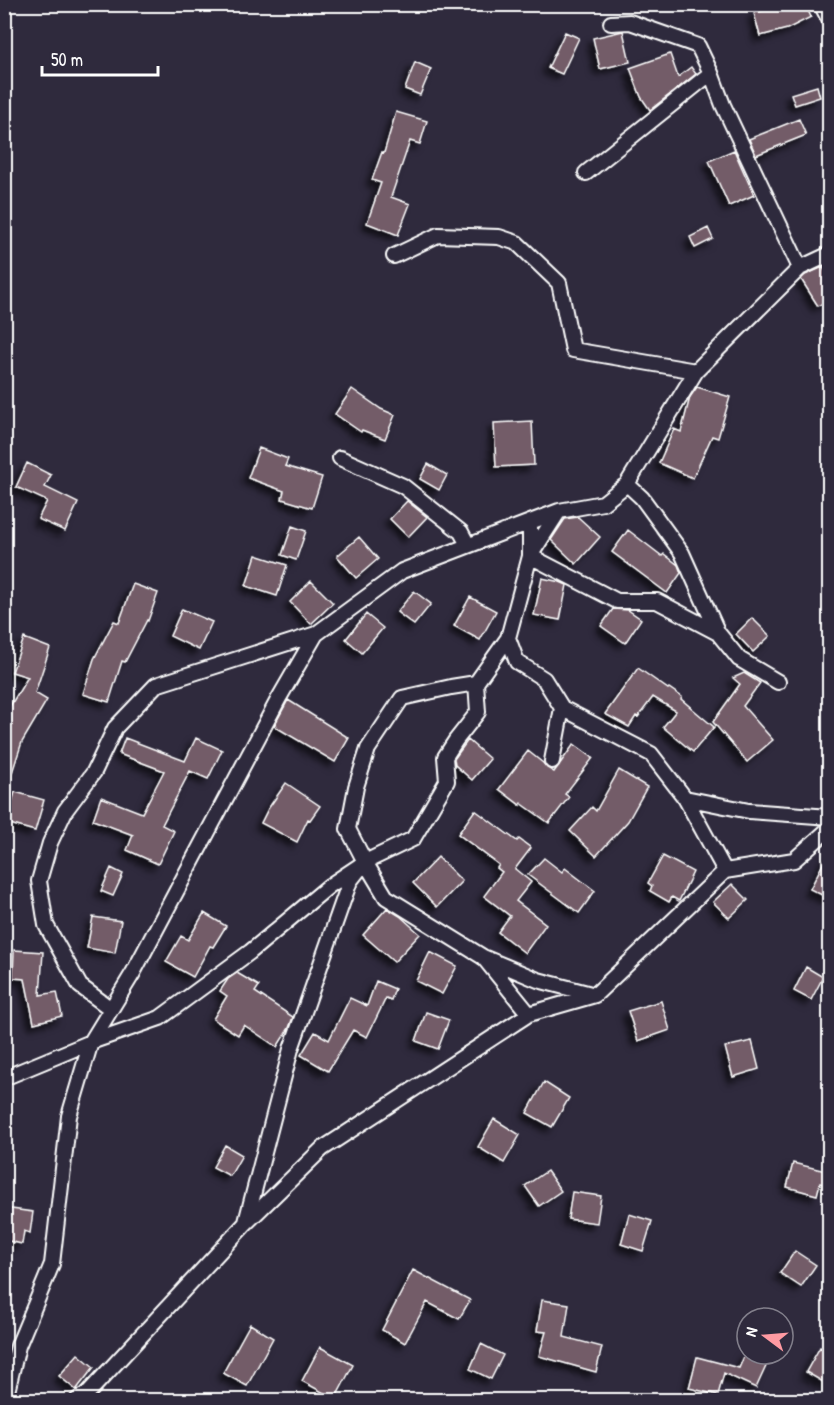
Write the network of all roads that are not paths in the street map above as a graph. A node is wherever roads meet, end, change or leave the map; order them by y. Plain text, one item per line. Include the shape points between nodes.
1 (821, 4) edge
2 (830, 21) edge
3 (610, 23) dead end
4 (711, 74) junction
5 (586, 173) dead end
6 (830, 254) edge
7 (394, 256) dead end
8 (800, 268) junction
9 (696, 371) junction
10 (340, 458) dead end
11 (627, 484) junction
12 (559, 511) junction
13 (530, 522) junction
14 (468, 546) junction
15 (530, 556) junction
16 (718, 633) junction
17 (316, 634) junction
18 (508, 638) junction
19 (476, 682) junction
20 (778, 682) dead end
21 (562, 708) junction
22 (552, 761) dead end
23 (685, 798) junction
24 (830, 817) edge
25 (830, 828) edge
26 (365, 862) junction
27 (725, 871) junction
28 (483, 957) junction
29 (595, 995) junction
30 (111, 1009) junction
31 (529, 1014) junction
32 (92, 1041) junction
33 (4, 1077) edge
34 (245, 1224) junction
35 (5, 1401) edge
36 (77, 1401) edge

1 - 2 street
3 - 4 street via 630,22 698,46
4 - 5 street
4 - 8 street
6 - 8 street
7 - 9 street via 438,235 499,237 517,243 559,282 573,350
8 - 9 street
9 - 11 street
10 - 14 street via 403,486 461,532
11 - 12 street via 603,502
11 - 16 street via 642,498 682,553
12 - 13 street
12 - 15 street
13 - 14 street
13 - 15 street
14 - 17 street via 402,571
15 - 16 street via 617,601 657,601
15 - 18 street
16 - 20 street via 740,659
17 - 30 street
17 - 30 street via 156,685 115,728 94,771 65,811 39,881 46,925 80,986
18 - 19 street
18 - 21 street via 517,662 544,679
19 - 26 street via 478,712 445,757 447,781 413,839
19 - 26 street via 402,698 368,749 348,829
21 - 22 street
21 - 23 street via 651,754
23 - 24 street via 749,811
23 - 27 street
25 - 27 street via 794,860
26 - 28 street via 386,897
26 - 32 street via 328,886 160,1018
26 - 34 street via 350,881 291,1049
27 - 29 street
28 - 29 street via 538,980
28 - 31 street
29 - 31 street
30 - 32 street
31 - 34 street via 322,1149
32 - 33 street
32 - 35 street via 69,1116 52,1264 18,1346
34 - 36 street

